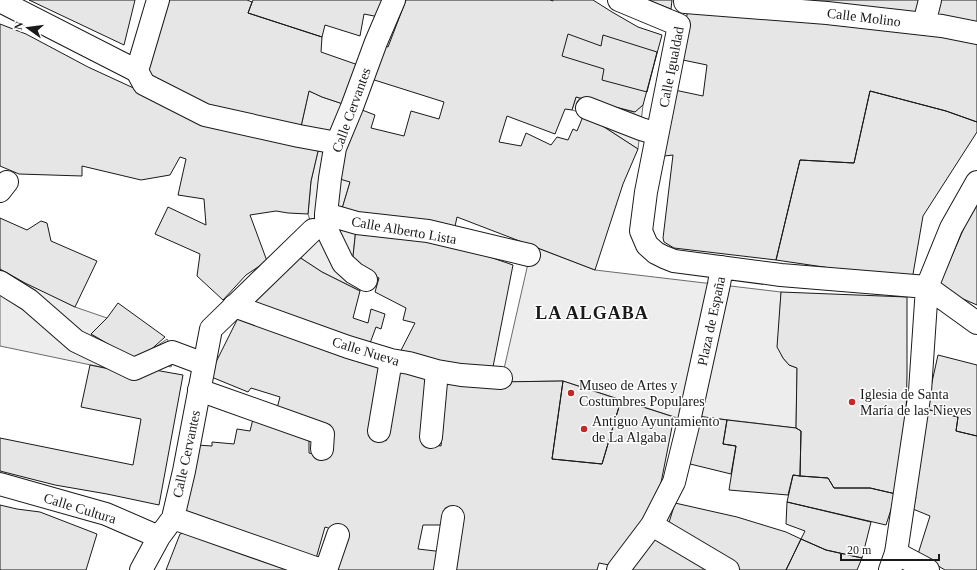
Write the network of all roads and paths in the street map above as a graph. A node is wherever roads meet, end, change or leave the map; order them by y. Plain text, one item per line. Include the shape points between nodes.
1 (158, 0) edge
2 (394, 0) edge
3 (619, 0) edge
4 (930, 0) edge
5 (0, 1) edge
6 (685, 1) edge
7 (924, 24) junction
8 (679, 25) junction
9 (977, 33) edge
10 (137, 71) junction
11 (588, 108) dead end
12 (657, 134) junction
13 (337, 143) junction
14 (977, 182) edge
15 (320, 222) junction
16 (530, 255) dead end
17 (722, 267) junction
18 (366, 280) dead end
19 (0, 282) edge
20 (926, 287) junction
21 (234, 306) junction
22 (977, 323) edge
23 (392, 360) junction
24 (204, 364) junction
25 (437, 371) junction
26 (501, 378) dead end
27 (199, 390) junction
28 (379, 431) dead end
29 (431, 438) dead end
30 (322, 449) dead end
31 (0, 484) edge
32 (453, 517) dead end
33 (173, 518) junction
34 (652, 525) junction
35 (338, 535) dead end
36 (159, 537) junction
37 (893, 562) edge
38 (143, 569) edge
39 (321, 570) edge
40 (326, 570) edge
41 (445, 570) edge
42 (618, 570) edge
43 (728, 570) edge
44 (928, 570) edge

1 - 10 street
2 - 13 street, Calle Cervantes
3 - 8 street
4 - 7 street
5 - 10 street
6 - 7 street, Calle Molino
6 - 8 street, Calle Igualdad
7 - 9 street, Calle Molino
8 - 12 street, Calle Igualdad
10 - 13 street via 144,84 205,115
11 - 12 street
12 - 17 street, Calle Igualdad via 641,232 647,245 656,253 674,261
13 - 15 street, Calle Cervantes
14 - 20 street via 951,228
15 - 16 street, Calle Alberto Lista via 357,223 428,231
15 - 18 street, Calle Cervantes via 326,228 343,264
15 - 21 street, Calle Cervantes
17 - 20 street via 781,275
17 - 34 street, Plaza de España via 674,482
19 - 24 street via 29,300 76,341 134,370 172,352
20 - 22 street
20 - 37 street via 920,391
21 - 23 street, Calle Nueva
21 - 24 street, Calle Cervantes via 211,329
23 - 25 street, Calle Nueva
23 - 28 street
24 - 27 street, Calle Cervantes
25 - 26 street, Calle Nueva
25 - 29 street
27 - 30 street, Calle Cervantes via 323,434
27 - 33 street, Calle Cervantes
31 - 36 street, Calle Cultura via 106,514
32 - 41 street
33 - 36 street
33 - 39 street
34 - 42 street, Plaza de España
34 - 43 street
35 - 40 street
36 - 38 street
37 - 44 street

